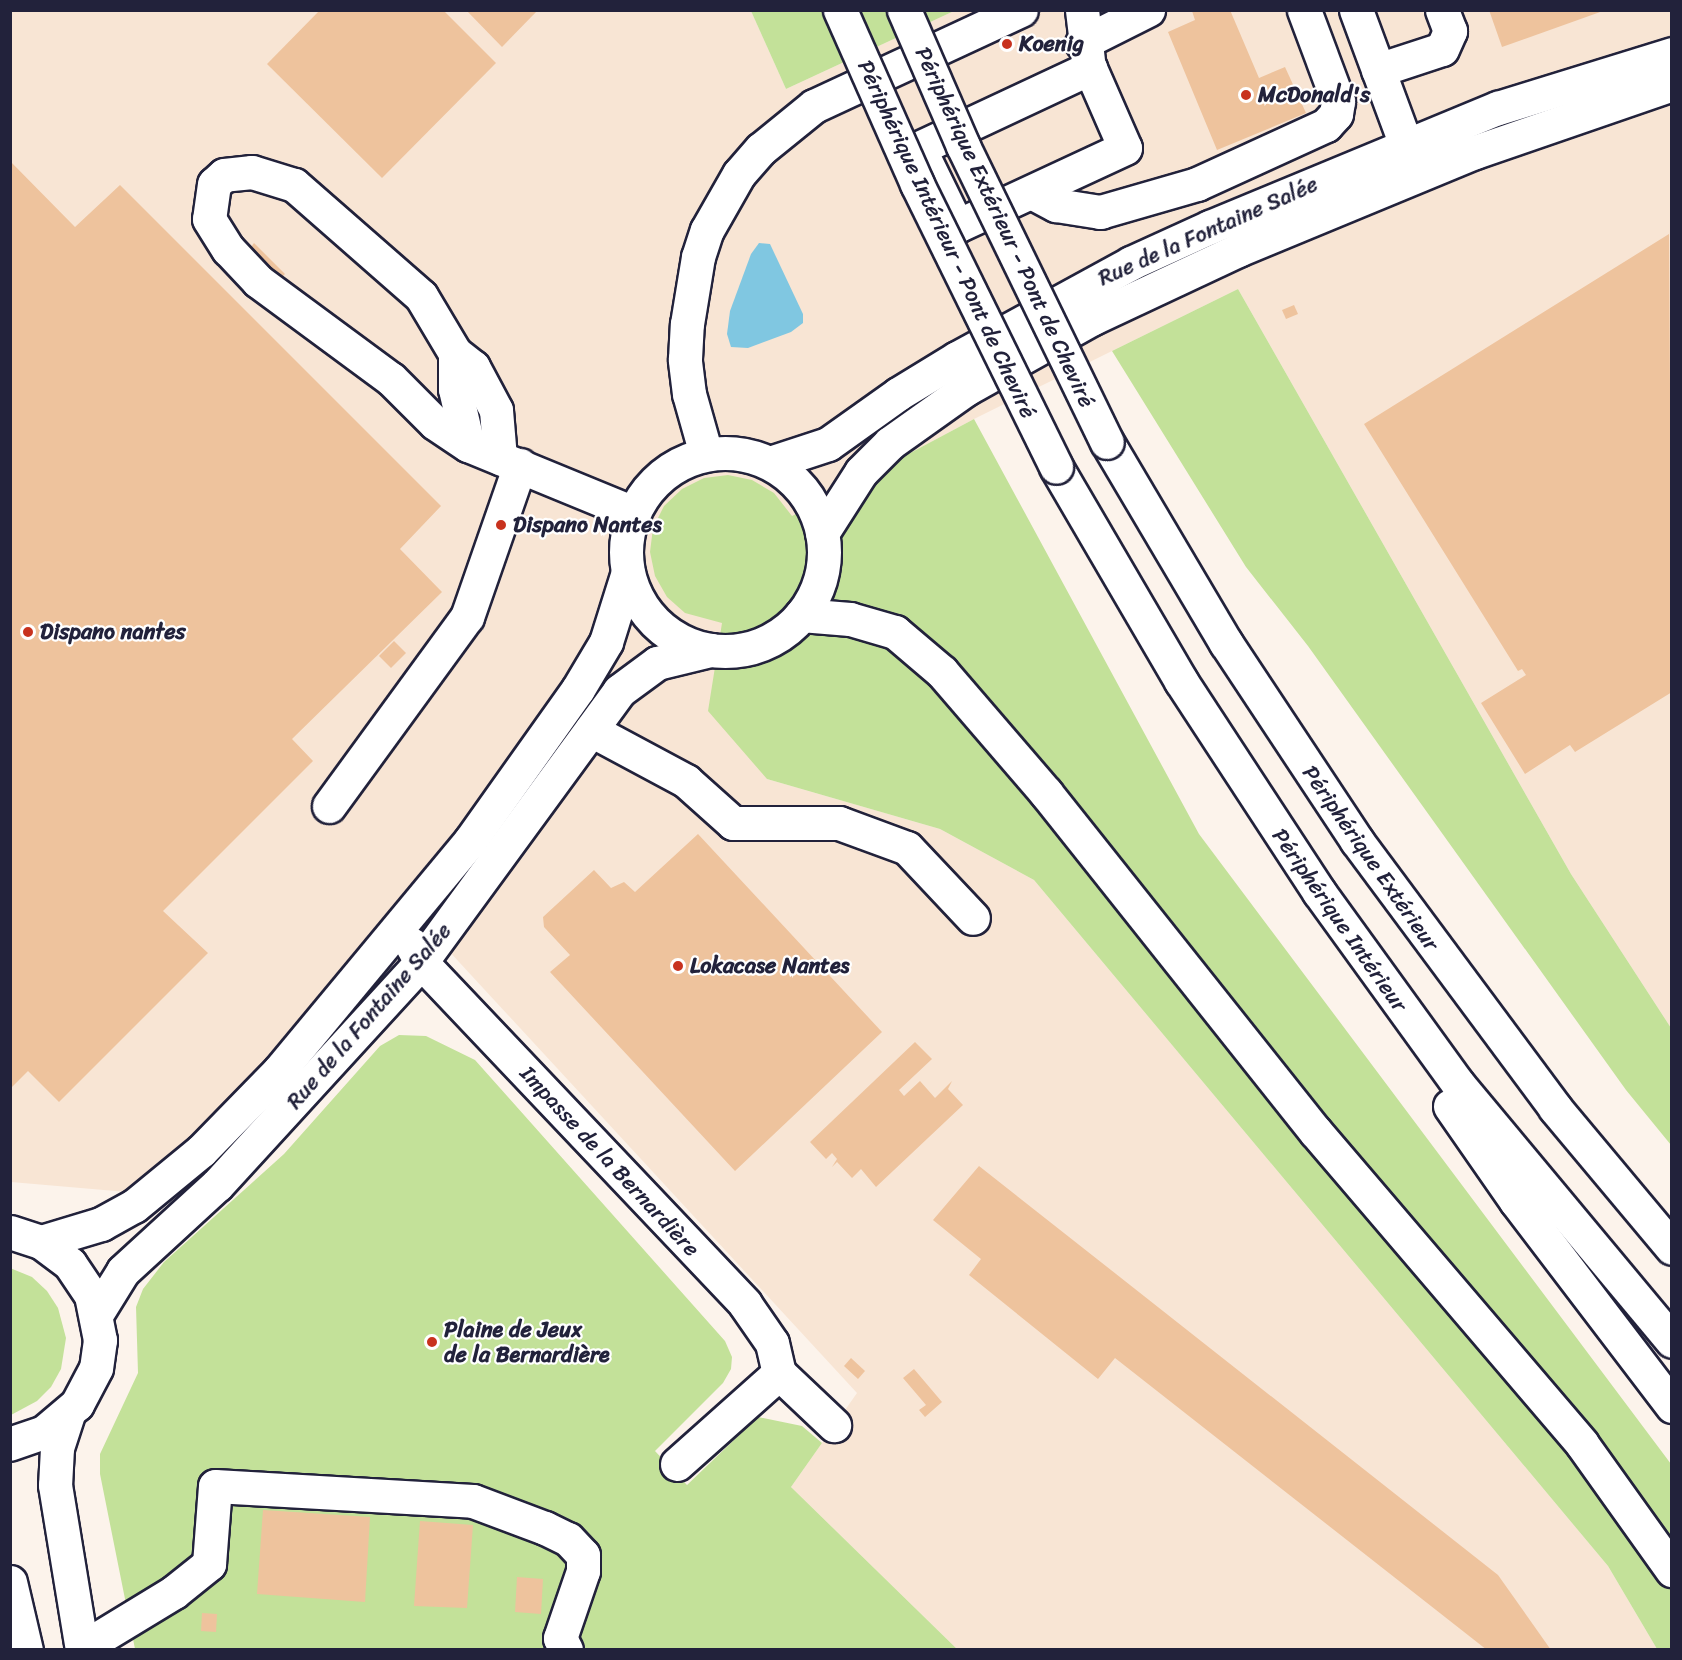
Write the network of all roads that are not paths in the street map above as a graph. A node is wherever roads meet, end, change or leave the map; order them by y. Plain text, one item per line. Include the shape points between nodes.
1 (840, 10) edge
2 (904, 10) edge
3 (1021, 10) edge
4 (1082, 10) edge
5 (1148, 10) edge
6 (1304, 10) edge
7 (1356, 10) edge
8 (1442, 10) edge
9 (1671, 54) edge
10 (1086, 55) junction
11 (1378, 70) junction
12 (1671, 84) edge
13 (842, 91) junction
14 (1406, 145) junction
15 (919, 147) junction
16 (1033, 193) junction
17 (455, 353) junction
18 (1107, 442) joint
19 (468, 445) junction
20 (706, 454) junction
21 (510, 462) junction
22 (770, 464) junction
23 (1056, 467) joint
24 (634, 513) junction
25 (822, 533) junction
26 (627, 572) junction
27 (801, 615) junction
28 (710, 650) junction
29 (1181, 681) junction
30 (591, 730) junction
31 (329, 806) dead end
32 (419, 905) junction
33 (973, 918) dead end
34 (421, 963) junction
35 (10, 1232) edge
36 (41, 1242) junction
37 (1671, 1248) edge
38 (97, 1313) junction
39 (1671, 1341) edge
40 (779, 1373) junction
41 (1671, 1406) edge
42 (68, 1414) junction
43 (834, 1425) dead end
44 (10, 1444) edge
45 (677, 1464) dead end
46 (1671, 1570) edge
47 (10, 1582) edge
48 (82, 1649) edge
49 (26, 1650) edge
50 (566, 1650) edge

1 - 23 main road, Périphérique Intérieur - Pont de Cheviré, bridge via 917,184
2 - 18 main road, Périphérique Extérieur - Pont de Cheviré, bridge via 968,157
3 - 13 main road
4 - 10 main road
5 - 10 main road
6 - 16 main road via 1338,100 1336,114 1326,124 1197,184 1100,212 1056,205
7 - 11 main road
8 - 11 main road via 1450,31 1442,49
9 - 14 main road, Rue de la Fontaine Salée via 1498,108
10 - 15 main road
10 - 16 main road via 1125,148
11 - 14 main road
12 - 25 main road, Rue de la Fontaine Salée via 1474,153 1355,201 1093,318 966,389 890,443 861,472
13 - 15 main road
13 - 20 main road via 814,106 761,149 739,174 707,230 693,285 685,359 689,394
14 - 22 main road, Rue de la Fontaine Salée via 1131,263 947,364 828,444
15 - 16 main road via 957,226
17 - 19 main road via 455,389
17 - 19 main road via 421,296 294,185 252,172 224,175 214,184 209,219 228,249 258,281 390,379 435,423
17 - 21 main road via 473,367 496,410
18 - 37 main road, Périphérique Extérieur via 1226,643 1357,841 1555,1108
19 - 21 main road
20 - 22 main road via 745,454
20 - 24 main road via 681,462 659,477
21 - 24 main road
21 - 31 main road via 467,617
22 - 25 main road via 805,493
23 - 29 main road, Périphérique Intérieur
24 - 26 main road via 626,546
25 - 27 main road via 822,571
26 - 28 main road via 652,619 672,636
26 - 32 main road, Rue de la Fontaine Salée via 606,642 578,689 470,841
27 - 28 main road via 766,642 739,650
27 - 46 main road via 850,619 895,632 942,672 1046,793 1315,1131 1582,1444
28 - 30 main road, Rue de la Fontaine Salée via 657,663 635,676
29 - 39 main road, Périphérique Intérieur via 1272,824 1383,983 1524,1168
29 - 41 main road via 1183,721 1516,1202
30 - 33 main road via 686,781 733,824 839,823 907,848
30 - 34 main road, Rue de la Fontaine Salée
32 - 34 main road via 410,942
32 - 36 main road, Rue de la Fontaine Salée via 279,1071 193,1159 134,1206 101,1224
34 - 38 main road, Rue de la Fontaine Salée via 217,1185 123,1271
34 - 40 main road, Impasse de la Bernardière via 745,1304 772,1343
35 - 36 main road
36 - 38 main road via 82,1279
38 - 42 main road via 100,1340 96,1368 85,1393
40 - 43 main road
40 - 45 main road
42 - 44 main road via 44,1432
42 - 48 main road via 57,1448 56,1485
47 - 49 main road
48 - 50 main road via 174,1592 209,1564 215,1486 473,1501 545,1528 568,1539 584,1555 560,1638

